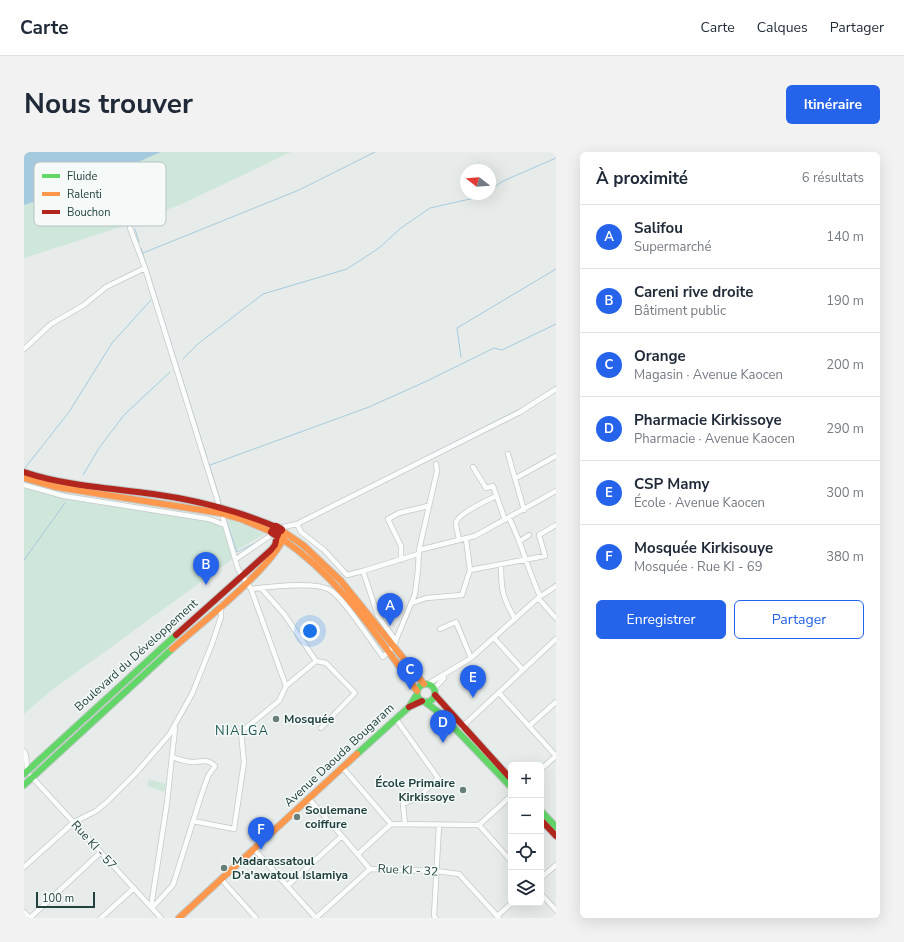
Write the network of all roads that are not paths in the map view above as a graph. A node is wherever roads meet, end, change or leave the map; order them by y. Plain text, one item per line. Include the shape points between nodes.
1 (130, 228) dead end
2 (144, 268) junction
3 (24, 349) edge
4 (556, 389) edge
5 (508, 454) dead end
6 (556, 456) edge
7 (436, 464) dead end
8 (473, 467) dead end
9 (24, 474) edge
10 (516, 478) junction
11 (24, 485) edge
12 (556, 492) edge
13 (496, 496) junction
14 (218, 502) dead end
15 (428, 506) junction
16 (524, 510) junction
17 (223, 518) dead end
18 (507, 519) junction
19 (297, 524) junction
20 (225, 525) junction
21 (556, 525) edge
22 (278, 533) junction
23 (529, 535) dead end
24 (459, 539) junction
25 (466, 539) junction
26 (520, 541) junction
27 (295, 548) junction
28 (279, 550) junction
29 (418, 552) junction
30 (236, 559) junction
31 (526, 559) junction
32 (402, 560) junction
33 (501, 564) junction
34 (470, 570) junction
35 (363, 571) junction
36 (247, 582) junction
37 (556, 586) edge
38 (261, 588) junction
39 (539, 597) junction
40 (412, 603) junction
41 (221, 605) junction
42 (556, 618) edge
43 (200, 619) junction
44 (515, 619) junction
45 (440, 629) dead end
46 (494, 638) junction
47 (556, 639) edge
48 (392, 647) junction
49 (471, 658) junction
50 (316, 661) junction
51 (523, 670) junction
52 (286, 686) junction
53 (430, 688) junction
54 (499, 693) junction
55 (420, 697) junction
56 (556, 702) edge
57 (396, 719) junction
58 (529, 726) junction
59 (175, 727) junction
60 (462, 727) junction
61 (321, 728) dead end
62 (24, 750) edge
63 (556, 756) edge
64 (172, 757) junction
65 (544, 766) edge
66 (343, 768) junction
67 (28, 774) edge
68 (508, 776) edge
69 (508, 784) edge
70 (24, 785) edge
71 (509, 798) edge
72 (308, 799) junction
73 (544, 814) edge
74 (193, 821) junction
75 (74, 822) junction
76 (544, 823) edge
77 (391, 824) junction
78 (405, 824) junction
79 (439, 825) junction
80 (479, 826) junction
81 (556, 827) edge
82 (342, 836) junction
83 (556, 836) edge
84 (254, 849) junction
85 (101, 852) junction
86 (358, 854) junction
87 (508, 858) edge
88 (556, 865) edge
89 (24, 867) edge
90 (370, 869) junction
91 (436, 871) junction
92 (544, 875) edge
93 (221, 879) junction
94 (286, 886) junction
95 (134, 888) junction
96 (544, 897) edge
97 (509, 906) edge
98 (151, 907) junction
99 (556, 910) edge
100 (24, 912) edge
101 (253, 917) edge
102 (434, 917) edge
103 (498, 917) edge
104 (30, 918) edge
105 (101, 918) edge
106 (161, 918) edge
107 (179, 918) edge
108 (316, 918) edge

1 - 2 street
2 - 3 street via 106,287 84,306 51,324
2 - 14 street
4 - 19 street via 520,412
5 - 10 street
6 - 10 street
7 - 15 street via 437,471
8 - 13 street via 486,488 493,486
9 - 22 main road via 39,483 220,512
10 - 16 street
11 - 20 street via 64,496 209,520
12 - 16 street
13 - 18 street
13 - 24 street via 458,519 456,522
15 - 29 street
15 - 32 street via 399,513 388,519 401,546
16 - 18 street
17 - 20 street
18 - 25 street
18 - 26 street
19 - 30 street via 283,527
19 - 35 street via 300,532 324,550 347,576
20 - 30 street
21 - 31 street via 539,535 545,556
22 - 27 main road
22 - 28 main road, Boulevard du Développement
22 - 36 main road, Boulevard du Développement via 274,546
22 - 48 main road via 307,547 347,587
23 - 26 street
24 - 25 street
24 - 29 street
25 - 34 street
26 - 31 street
27 - 28 main road via 286,547
27 - 48 main road via 336,584
28 - 36 main road, Boulevard du Développement
29 - 32 street
29 - 40 street via 418,570
30 - 36 street
31 - 33 street
31 - 39 street
32 - 35 street
33 - 34 street
33 - 44 street via 504,600
34 - 40 street via 462,595 426,598
35 - 48 street via 378,616
36 - 38 street
36 - 41 main road, Boulevard du Développement
36 - 43 main road, Boulevard du Développement
36 - 52 street
37 - 39 street
38 - 48 street via 303,585 329,589 342,602 383,657
38 - 50 street via 284,614
39 - 42 street
39 - 44 street
40 - 48 street
41 - 43 main road, Boulevard du Développement
41 - 59 street via 217,630 192,694
43 - 67 main road, Boulevard du Développement
44 - 46 street
45 - 49 street via 456,622
46 - 49 street
46 - 51 street
47 - 51 street
48 - 53 main road
48 - 55 main road
49 - 53 street
50 - 52 street
50 - 61 street via 326,663 355,693
51 - 54 street
52 - 74 street via 279,701 241,732 244,762 234,829
53 - 55 main road via 419,686
53 - 55 main road via 431,700
53 - 60 main road
54 - 58 street
54 - 60 street
55 - 57 main road, Avenue Daouda Bougaram
55 - 69 main road via 434,707
56 - 58 street
57 - 66 main road, Avenue Daouda Bougaram
57 - 78 street via 438,778 420,796 403,804
58 - 63 street
59 - 64 street
59 - 75 street via 126,784 96,811
60 - 68 main road
62 - 67 street
63 - 65 street
64 - 74 street via 194,762 208,760 215,765 208,776
64 - 98 street
66 - 72 main road, Avenue Daouda Bougaram
66 - 77 street
67 - 70 main road, Boulevard du Développement
67 - 75 street, Rue KI - 57
71 - 80 street
72 - 82 street
72 - 84 main road, Avenue Daouda Bougaram
73 - 81 main road
74 - 98 street via 173,885
75 - 85 street, Rue KI - 57
75 - 89 street
76 - 83 main road
77 - 78 street
77 - 86 street
78 - 79 street
79 - 80 street
79 - 91 street
80 - 87 street
82 - 86 street
82 - 94 street
84 - 93 main road, Avenue Daouda Bougaram
84 - 94 street
85 - 95 street, Rue KI - 57
85 - 104 street
86 - 90 street
88 - 92 street
90 - 91 street, Rue KI - 32
90 - 108 street, Rue KI - 32
91 - 102 street
91 - 103 street, Rue KI - 32 via 461,875
93 - 101 street
93 - 107 main road, Avenue Daouda Bougaram
94 - 108 street
95 - 98 street, Rue KI - 57
95 - 105 street
96 - 99 street
97 - 103 street
98 - 106 street, Rue KI - 57
100 - 104 street

